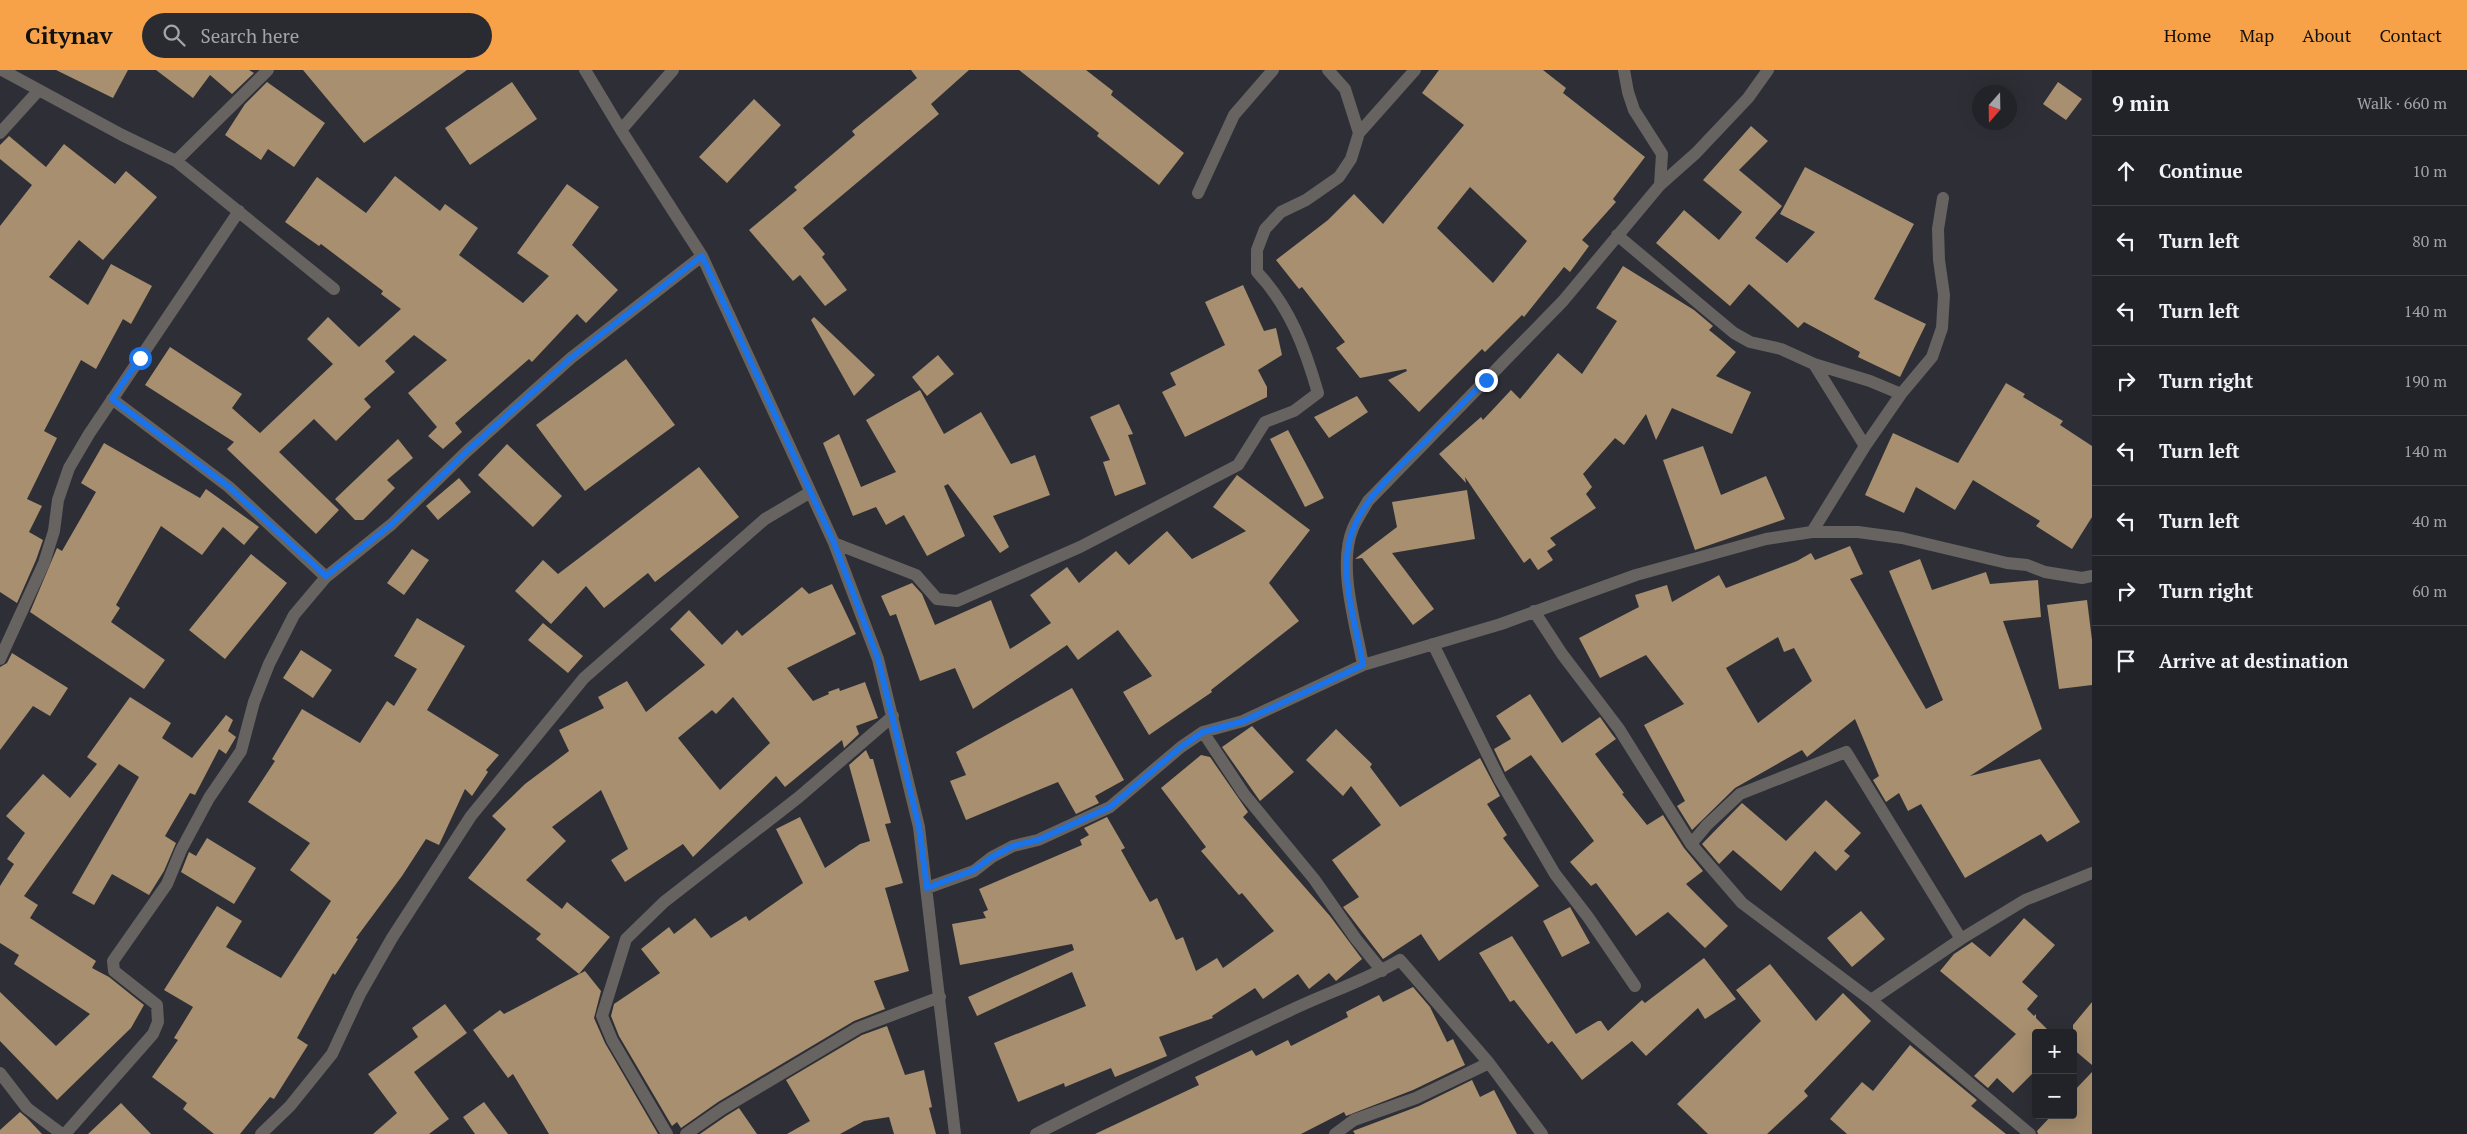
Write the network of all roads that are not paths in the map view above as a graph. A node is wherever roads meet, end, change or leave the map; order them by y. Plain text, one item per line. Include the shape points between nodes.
1 (2, 70) edge
2 (585, 70) edge
3 (673, 70) edge
4 (1272, 70) edge
5 (1328, 70) edge
6 (1415, 70) edge
7 (1624, 70) edge
8 (1768, 70) edge
9 (264, 71) edge
10 (38, 90) junction
11 (620, 130) junction
12 (0, 133) edge
13 (1359, 133) junction
14 (176, 161) junction
15 (1660, 185) junction
16 (1198, 193) dead end
17 (1943, 198) dead end
18 (239, 211) junction
19 (1617, 236) junction
20 (702, 256) junction
21 (334, 289) dead end
22 (1814, 364) junction
23 (1901, 394) junction
24 (112, 399) junction
25 (1865, 446) junction
26 (809, 493) junction
27 (1812, 532) junction
28 (834, 543) junction
29 (326, 576) junction
30 (2092, 576) edge
31 (1534, 611) junction
32 (1433, 644) junction
33 (0, 659) edge
34 (1363, 665) junction
35 (893, 716) junction
36 (1203, 732) junction
37 (1691, 844) junction
38 (2092, 873) edge
39 (927, 888) junction
40 (1961, 939) junction
41 (1382, 971) junction
42 (1635, 986) dead end
43 (940, 997) junction
44 (1871, 1000) junction
45 (1489, 1063) junction
46 (0, 1073) edge
47 (63, 1134) edge
48 (262, 1134) edge
49 (667, 1134) edge
50 (686, 1134) edge
51 (955, 1134) edge
52 (1036, 1134) edge
53 (1335, 1134) edge
54 (1542, 1134) edge
55 (2030, 1134) edge

1 - 10 street
2 - 11 street
3 - 11 street
4 - 16 street via 1234,115
5 - 13 street via 1345,89
6 - 13 street
7 - 15 street via 1634,110 1662,154
8 - 15 street via 1748,98
9 - 14 street
10 - 12 street
10 - 14 street
11 - 20 street
13 - 28 street via 1351,159 1339,177 1306,200 1281,212 1265,229 1257,250 1258,272 1290,317 1306,350 1318,393 1294,411 1265,422 1238,465 1080,547 957,601 937,599 916,575
14 - 18 street
15 - 19 street
17 - 23 street via 1938,229 1944,295 1942,328 1932,357
18 - 21 street
18 - 24 street
19 - 22 street via 1734,333 1750,342 1781,349
19 - 34 street via 1563,301 1368,501 1353,529 1347,556 1348,583
20 - 26 street
20 - 29 street via 571,358 392,524
22 - 23 street
22 - 25 street
23 - 25 street
24 - 29 street via 229,487
24 - 33 street via 69,468 44,562
25 - 27 street
26 - 28 street
26 - 48 street via 765,519 584,678 471,816 392,938 360,994 332,1054 290,1106
27 - 30 street via 1858,532 1902,538 2045,572 2082,578
27 - 31 street via 1766,539 1636,575
28 - 35 street via 878,659
29 - 47 street via 294,616 269,664 240,751 209,798 167,884 113,961 114,971 157,1005 158,1022 153,1034
31 - 32 street
31 - 37 street via 1619,729
32 - 34 street
32 - 42 street via 1500,780 1555,874
34 - 36 street via 1252,717
35 - 39 street via 919,827
35 - 49 street via 799,796 664,902 626,939 602,1016 612,1040
36 - 39 street via 1110,807 1038,840 1013,846 974,870
36 - 41 street via 1244,794 1314,879
37 - 40 street via 1740,794 1846,752
37 - 44 street via 1742,903
38 - 40 street via 2025,900
39 - 43 street
40 - 44 street
41 - 45 street via 1400,960
41 - 52 street via 1299,1006 1127,1087
43 - 50 street via 858,1028
43 - 51 street
44 - 55 street
45 - 53 street via 1416,1098 1354,1120
45 - 54 street
46 - 47 street via 28,1108

